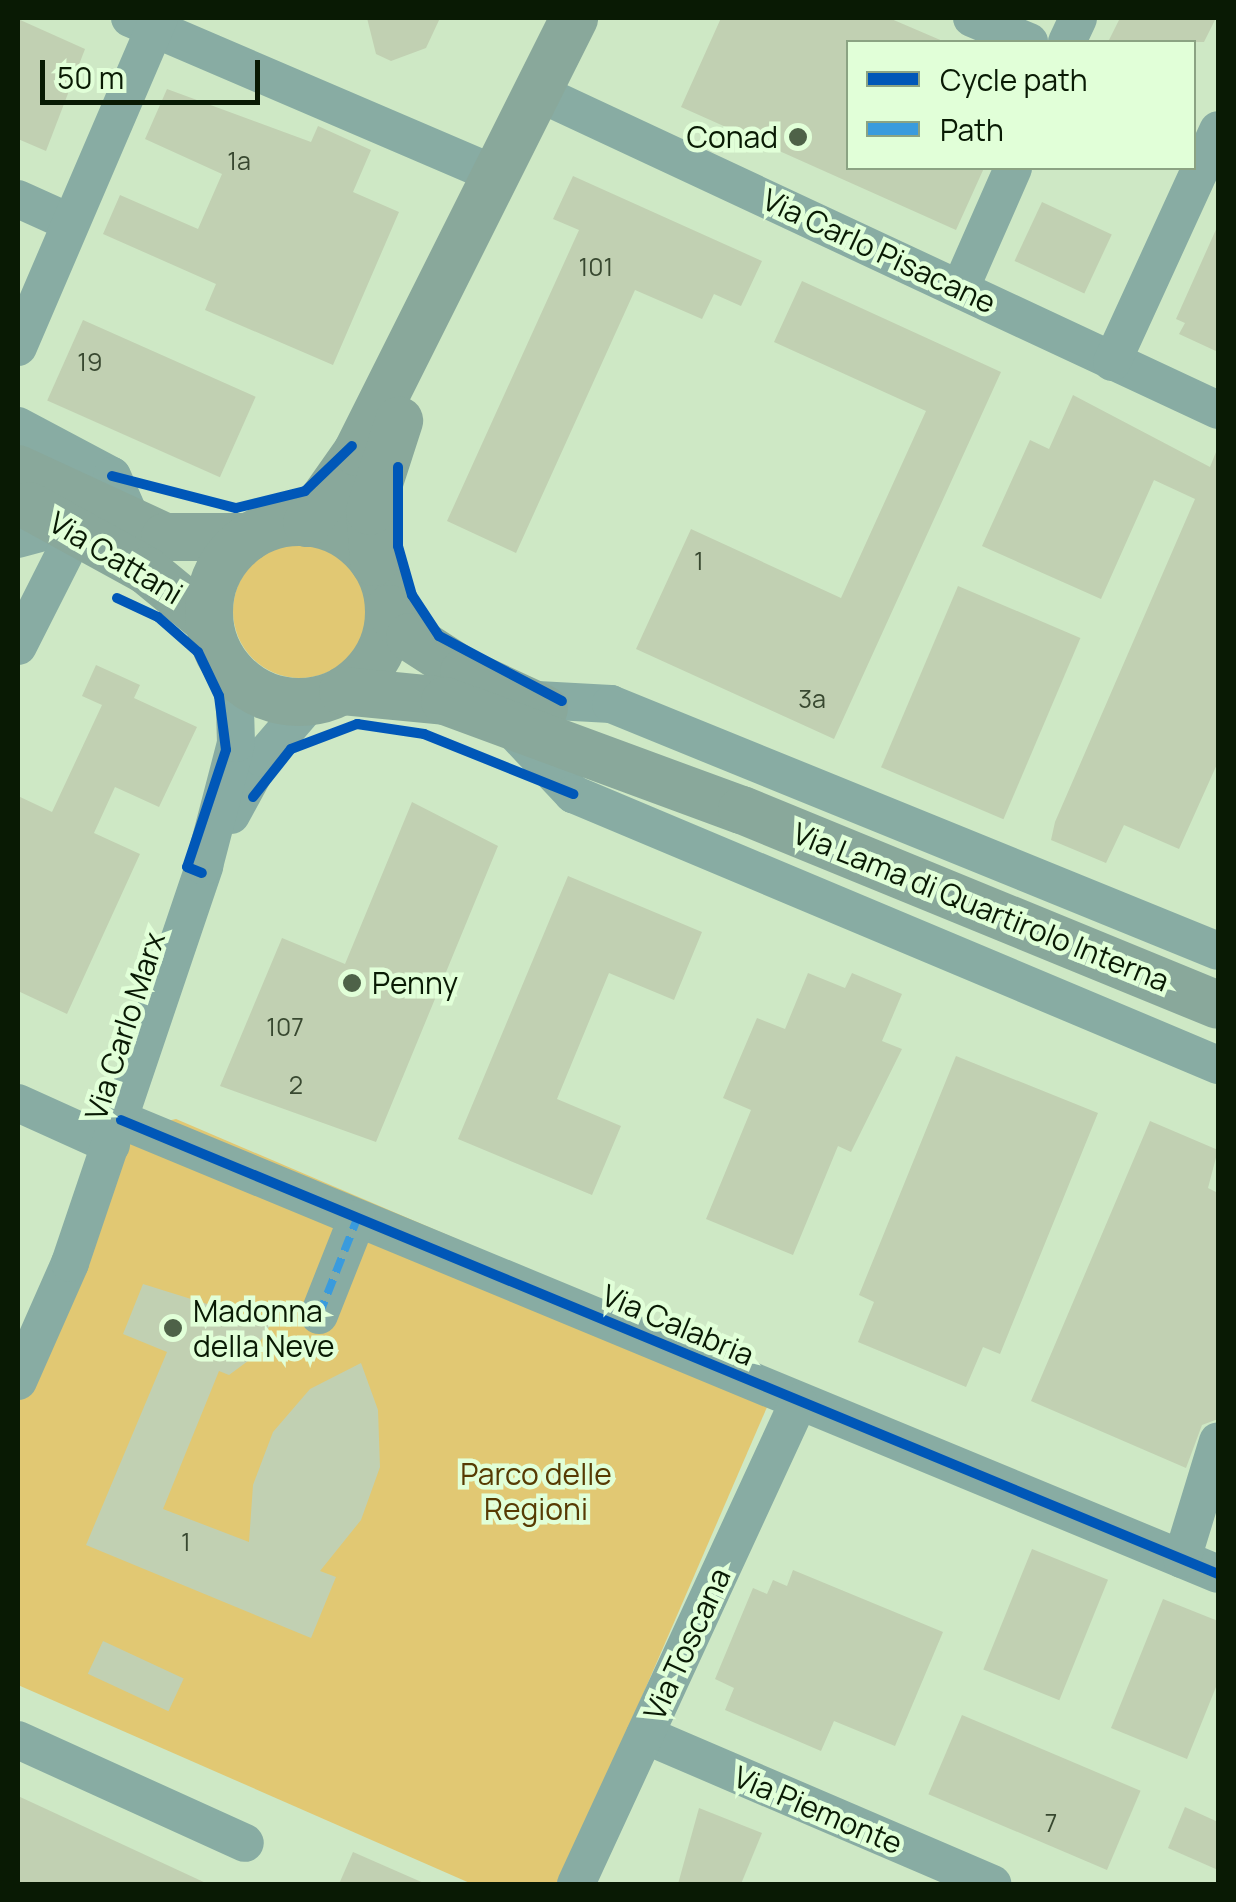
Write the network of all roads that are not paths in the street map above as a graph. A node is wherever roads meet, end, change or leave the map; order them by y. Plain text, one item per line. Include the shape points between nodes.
1 (574, 18) edge
2 (972, 18) edge
3 (147, 21) edge
4 (1024, 40) edge
5 (540, 94) junction
6 (1218, 130) edge
7 (1012, 170) edge
8 (498, 176) junction
9 (18, 198) edge
10 (69, 222) junction
11 (464, 250) junction
12 (960, 289) junction
13 (18, 347) edge
14 (1112, 362) junction
15 (1218, 410) edge
16 (18, 426) edge
17 (18, 469) edge
18 (18, 500) edge
19 (131, 520) junction
20 (306, 523) junction
21 (71, 529) junction
22 (249, 538) junction
23 (18, 539) edge
24 (374, 562) junction
25 (389, 609) junction
26 (209, 622) junction
27 (18, 646) edge
28 (234, 676) junction
29 (327, 696) junction
30 (515, 714) junction
31 (204, 866) junction
32 (1218, 951) edge
33 (1218, 1005) edge
34 (1218, 1065) edge
35 (18, 1103) edge
36 (116, 1132) junction
37 (357, 1219) junction
38 (319, 1315) dead end
39 (18, 1381) edge
40 (798, 1403) junction
41 (1218, 1441) edge
42 (1182, 1559) junction
43 (1218, 1574) edge
44 (645, 1736) junction
45 (18, 1740) edge
46 (245, 1843) dead end
47 (576, 1884) edge
48 (992, 1884) edge

1 - 5 main road
2 - 4 street
3 - 8 street
3 - 10 street
5 - 8 main road
5 - 12 street, Via Carlo Pisacane
6 - 14 street
7 - 12 street
8 - 11 main road
9 - 10 street
10 - 13 street
11 - 20 main road via 357,452
11 - 24 main road via 380,465 370,511
12 - 14 street, Via Carlo Pisacane
14 - 15 street, Via Carlo Pisacane
16 - 19 street via 112,476
17 - 19 main road, Via Cattani
18 - 21 main road, Via Cattani
19 - 22 main road, Via Cattani via 184,540
20 - 22 main road
20 - 24 main road via 345,534
21 - 23 street
21 - 26 main road, Via Cattani via 147,571
21 - 27 street
22 - 26 main road via 213,584
24 - 25 main road
25 - 29 main road, Via Carlo Marx via 374,662
25 - 30 main road, Via Lama di Quartirolo Interna via 410,636
26 - 28 main road, Via Carlo Marx
28 - 29 main road via 256,692
28 - 31 street, Via Carlo Marx via 236,743
29 - 30 main road, Via Lama di Quartirolo Interna via 444,702
29 - 31 street, Via Carlo Marx via 262,758
30 - 32 street via 611,704
30 - 33 main road, Via Lama di Quartirolo Interna
30 - 34 street via 573,794
31 - 36 street, Via Carlo Marx
35 - 36 street, Via Calabria
36 - 37 street, Via Calabria
36 - 39 street, Via Carlo Marx
37 - 38 street
37 - 40 street, Via Calabria
40 - 42 street, Via Calabria
40 - 44 street, Via Toscana
41 - 42 street
42 - 43 street, Via Calabria
44 - 47 street, Via Toscana
44 - 48 street, Via Piemonte
45 - 46 street

